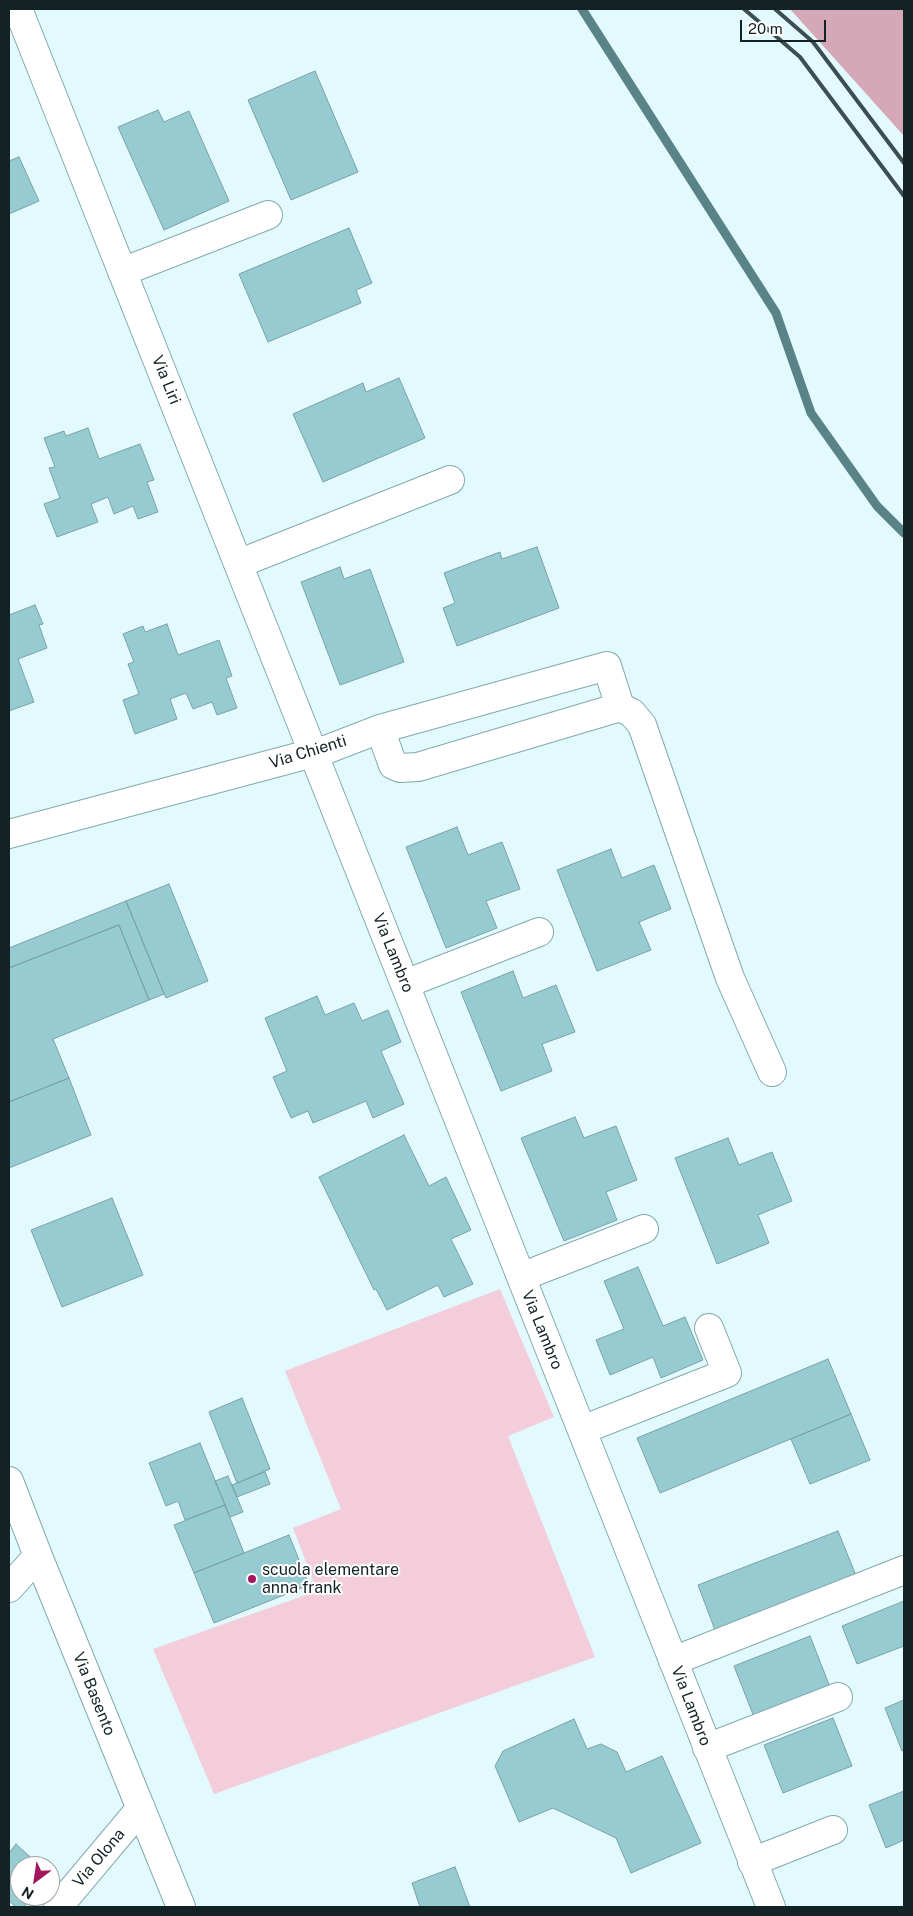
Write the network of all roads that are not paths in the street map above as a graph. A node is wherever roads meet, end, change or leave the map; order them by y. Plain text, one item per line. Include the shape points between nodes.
1 (18, 9) edge
2 (268, 215) dead end
3 (122, 272) junction
4 (450, 480) dead end
5 (238, 564) junction
6 (620, 707) junction
7 (380, 729) junction
8 (313, 752) junction
9 (9, 834) edge
10 (539, 932) dead end
11 (405, 984) junction
12 (772, 1072) dead end
13 (644, 1229) dead end
14 (521, 1277) junction
15 (709, 1328) dead end
16 (582, 1430) junction
17 (9, 1481) edge
18 (38, 1556) junction
19 (904, 1570) edge
20 (9, 1588) edge
21 (673, 1661) junction
22 (838, 1697) dead end
23 (708, 1748) junction
24 (141, 1808) junction
25 (833, 1830) dead end
26 (752, 1862) junction
27 (58, 1907) edge
28 (181, 1907) edge
29 (771, 1907) edge

1 - 3 street, Via Liri
2 - 3 street
3 - 5 street, Via Liri
4 - 5 street
5 - 8 street, Via Liri
6 - 7 street via 418,766 400,768 393,765
6 - 7 street, Via Chienti via 606,666
6 - 12 street via 632,713 642,725 730,978
7 - 8 street, Via Chienti
8 - 9 street, Via Chienti
8 - 11 street, Via Lambro
10 - 11 street
11 - 14 street, Via Lambro
13 - 14 street
14 - 16 street, Via Lambro
15 - 16 street via 727,1373
16 - 21 street, Via Lambro
17 - 18 street, Via Basento
18 - 20 street
18 - 24 street, Via Basento
19 - 21 street
21 - 23 street, Via Lambro
22 - 23 street
23 - 26 street, Via Lambro
24 - 27 street, Via Olona
24 - 28 street, Via Basento
25 - 26 street
26 - 29 street, Via Lambro

